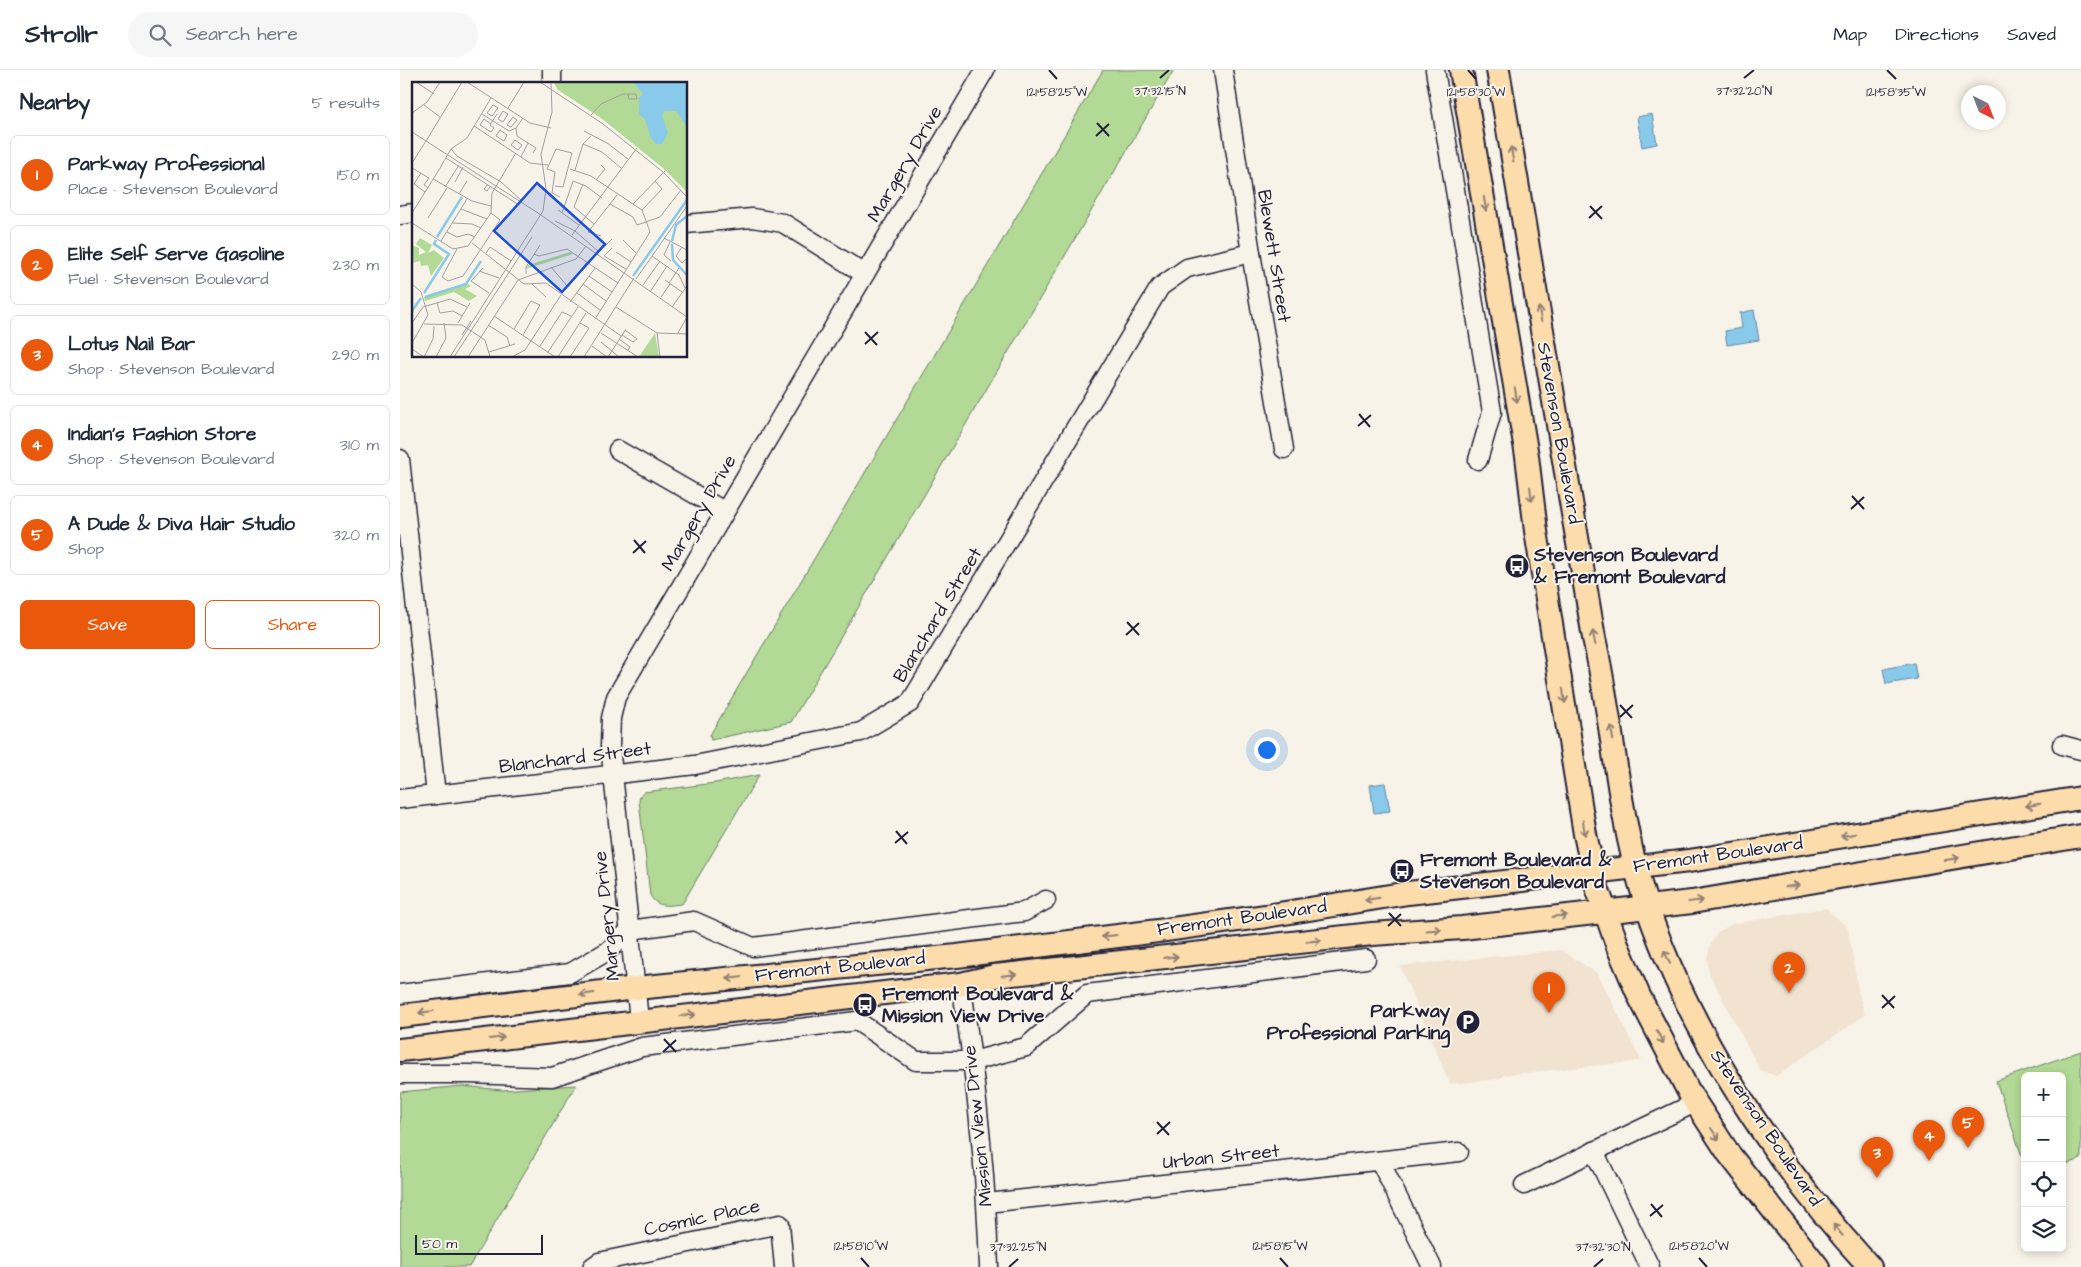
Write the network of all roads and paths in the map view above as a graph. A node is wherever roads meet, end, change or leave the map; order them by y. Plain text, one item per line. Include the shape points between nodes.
1 (985, 70) edge
2 (1223, 70) edge
3 (1435, 70) edge
4 (1461, 70) edge
5 (1498, 70) edge
6 (688, 224) edge
7 (1251, 253) junction
8 (865, 274) junction
9 (1284, 449) dead end
10 (618, 450) dead end
11 (400, 459) edge
12 (1478, 460) dead end
13 (724, 511) junction
14 (2062, 745) dead end
15 (2081, 750) edge
16 (614, 774) junction
17 (436, 795) junction
18 (2081, 798) edge
19 (400, 799) edge
20 (2077, 839) edge
21 (1636, 867) junction
22 (1593, 872) junction
23 (1046, 900) dead end
24 (1648, 908) junction
25 (1605, 912) junction
26 (630, 930) junction
27 (956, 956) junction
28 (1366, 959) dead end
29 (961, 984) junction
30 (636, 988) junction
31 (400, 994) edge
32 (400, 1016) edge
33 (639, 1020) junction
34 (400, 1050) edge
35 (973, 1061) junction
36 (400, 1074) edge
37 (1695, 1103) junction
38 (1594, 1151) junction
39 (1460, 1152) dead end
40 (1380, 1161) junction
41 (1524, 1185) dead end
42 (987, 1203) junction
43 (592, 1267) edge
44 (784, 1267) edge
45 (989, 1267) edge
46 (1432, 1267) edge
47 (1650, 1267) edge
48 (1818, 1267) edge
49 (1870, 1267) edge

1 - 8 street, Margery Drive
2 - 7 street, Blewett Street
3 - 12 street via 1492,412
4 -> 22 main road, Stevenson Boulevard
21 -> 5 main road, Stevenson Boulevard
6 - 8 street via 752,218 783,223
7 - 9 street, Blewett Street
7 - 16 street, Blanchard Street via 1187,268 1160,287 910,703 860,732 695,765
8 - 13 street, Margery Drive
10 - 13 street
11 - 17 street
13 - 16 street, Margery Drive via 616,697 610,746
14 - 15 street
16 - 17 street, Blanchard Street
16 - 26 street, Margery Drive
17 - 19 street, Blanchard Street
18 -> 21 main road, Fremont Boulevard
24 -> 20 main road, Fremont Boulevard
21 - 22 main road, Fremont Boulevard
21 - 24 main road, Stevenson Boulevard
22 - 25 main road, Stevenson Boulevard
22 -> 27 main road, Fremont Boulevard via 1408,893 1266,916
23 - 26 street, Fremont Boulevard via 1024,912 754,947 694,921
24 - 25 main road, Fremont Boulevard
49 -> 24 main road, Stevenson Boulevard via 1808,1193 1745,1104 1687,1001
29 -> 25 main road, Fremont Boulevard via 994,976
25 -> 37 main road, Stevenson Boulevard via 1639,996
26 - 30 street, Margery Drive
26 - 31 street via 608,951 570,973
27 - 29 main road, Mission View Drive
27 -> 30 main road, Fremont Boulevard
28 - 35 street via 1087,994 1026,1048
33 -> 29 main road, Fremont Boulevard
29 - 35 street, Mission View Drive
30 -> 32 main road, Fremont Boulevard
30 - 33 street, Margery Drive
34 -> 33 main road, Fremont Boulevard
35 - 36 street via 916,1061 857,1021 642,1047 552,1077
35 - 42 street, Mission View Drive
37 - 38 street
37 -> 48 main road, Stevenson Boulevard via 1751,1184
38 - 41 street
38 - 47 street
39 - 40 street, Urban Street
40 - 42 street, Urban Street
40 - 46 street
42 - 45 street, Mission View Drive
43 - 44 street, Cosmic Place via 599,1262 780,1224

